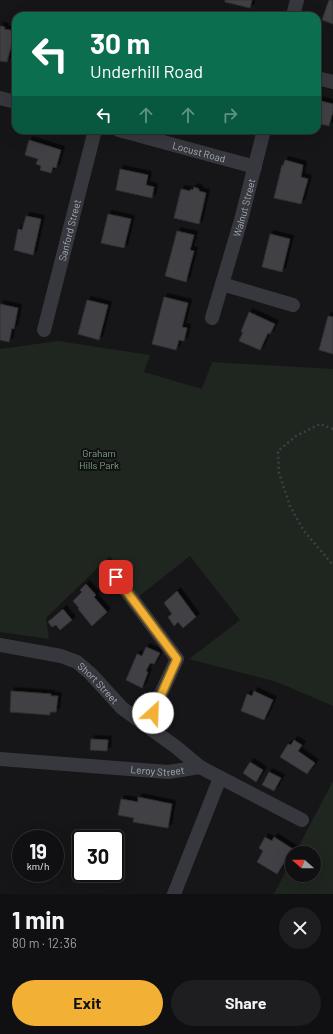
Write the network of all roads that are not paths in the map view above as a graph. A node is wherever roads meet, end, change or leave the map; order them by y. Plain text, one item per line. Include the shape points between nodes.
1 (297, 0) edge
2 (294, 12) edge
3 (321, 79) edge
4 (333, 82) edge
5 (0, 98) edge
6 (12, 101) edge
7 (93, 134) edge
8 (135, 134) edge
9 (263, 134) edge
10 (255, 167) junction
11 (222, 284) junction
12 (293, 305) dead end
13 (212, 318) dead end
14 (44, 330) dead end
15 (116, 577) dead end
16 (0, 645) edge
17 (146, 726) junction
18 (0, 759) edge
19 (200, 767) junction
20 (220, 778) junction
21 (302, 820) dead end
22 (174, 894) edge

1 - 2 street
3 - 4 street
5 - 6 street
7 - 14 street, Sanford Street
8 - 10 street, Locust Road
9 - 10 street, Walnut Street
10 - 11 street, Walnut Street
11 - 12 street
11 - 13 street, Walnut Street
15 - 17 street via 177,659
16 - 17 street, Short Street via 61,656 77,662 122,708
17 - 19 street, Short Street
18 - 19 street, Leroy Street via 168,772
19 - 20 street
20 - 21 street
20 - 22 street

